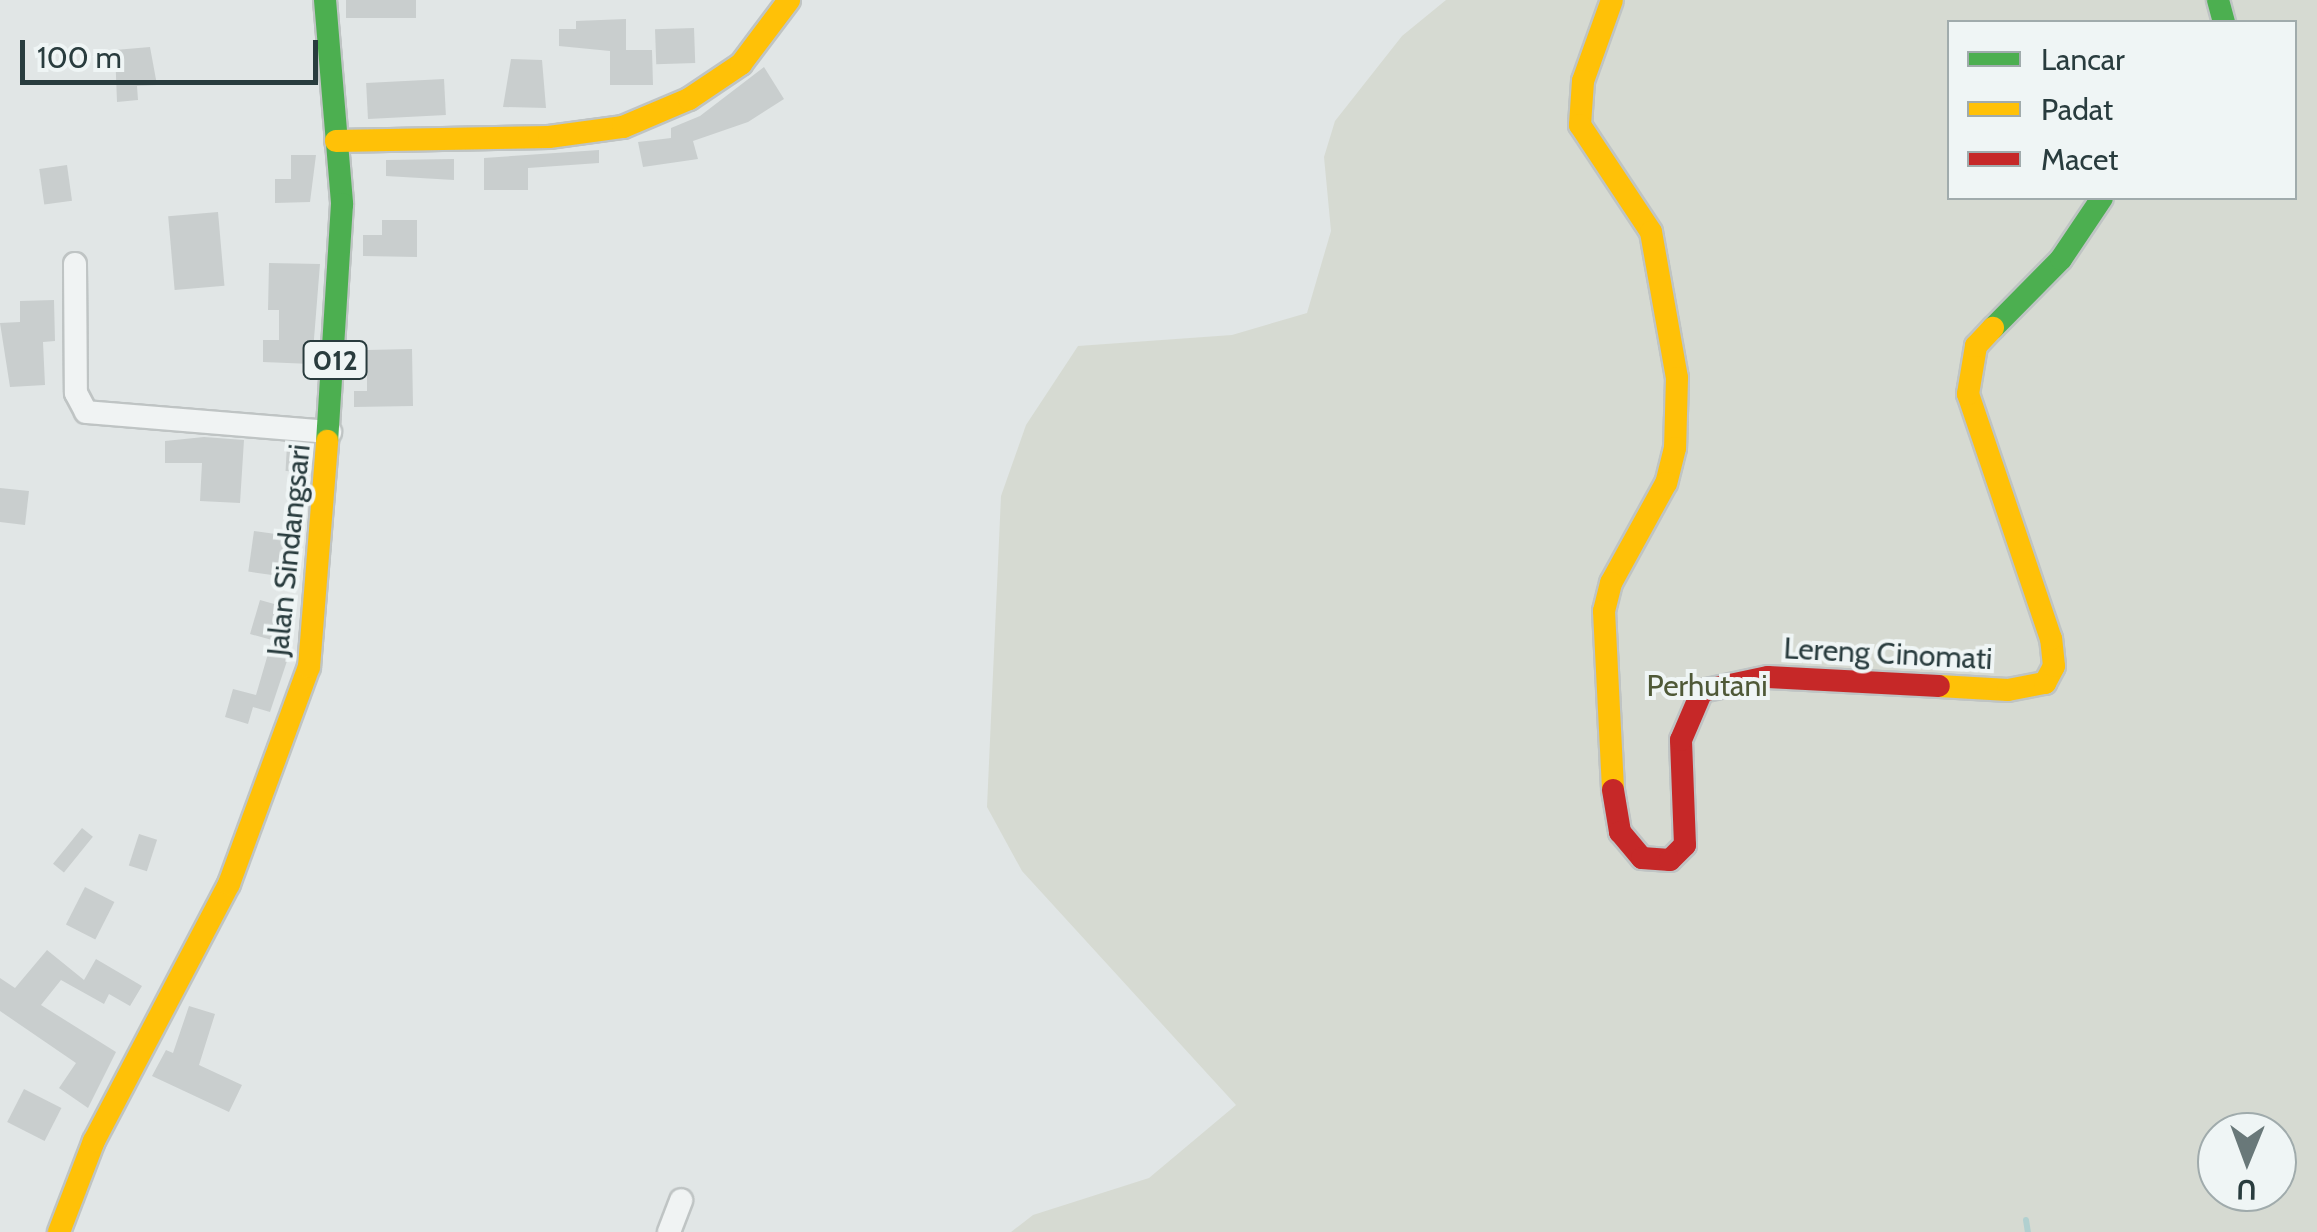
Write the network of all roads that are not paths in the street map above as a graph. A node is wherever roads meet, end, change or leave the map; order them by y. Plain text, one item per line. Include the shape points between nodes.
1 (325, 0) edge
2 (789, 0) edge
3 (1612, 0) edge
4 (336, 140) junction
5 (2101, 200) edge
6 (75, 264) dead end
7 (330, 432) junction
8 (681, 1200) dead end
9 (59, 1232) edge
10 (669, 1232) edge

1 - 4 main road, Jalan Sindangsari / 012
2 - 4 main road via 741,64 699,94 623,127 549,137
3 - 5 main road, Lereng Cinomati via 1582,81 1580,125 1651,232 1676,378 1675,448 1666,482 1611,583 1604,611 1612,785 1620,832 1642,858 1670,860 1685,846 1681,740 1702,692 1768,677 2018,691 2044,683 2054,666 2050,639 1968,394 1968,373 1976,346 2062,259
4 - 7 main road, Jalan Sindangsari / 012 via 341,276
6 - 7 street via 76,394 86,412
7 - 9 main road, Jalan Sindangsari / 012 via 309,667 260,812 94,1141
8 - 10 street

